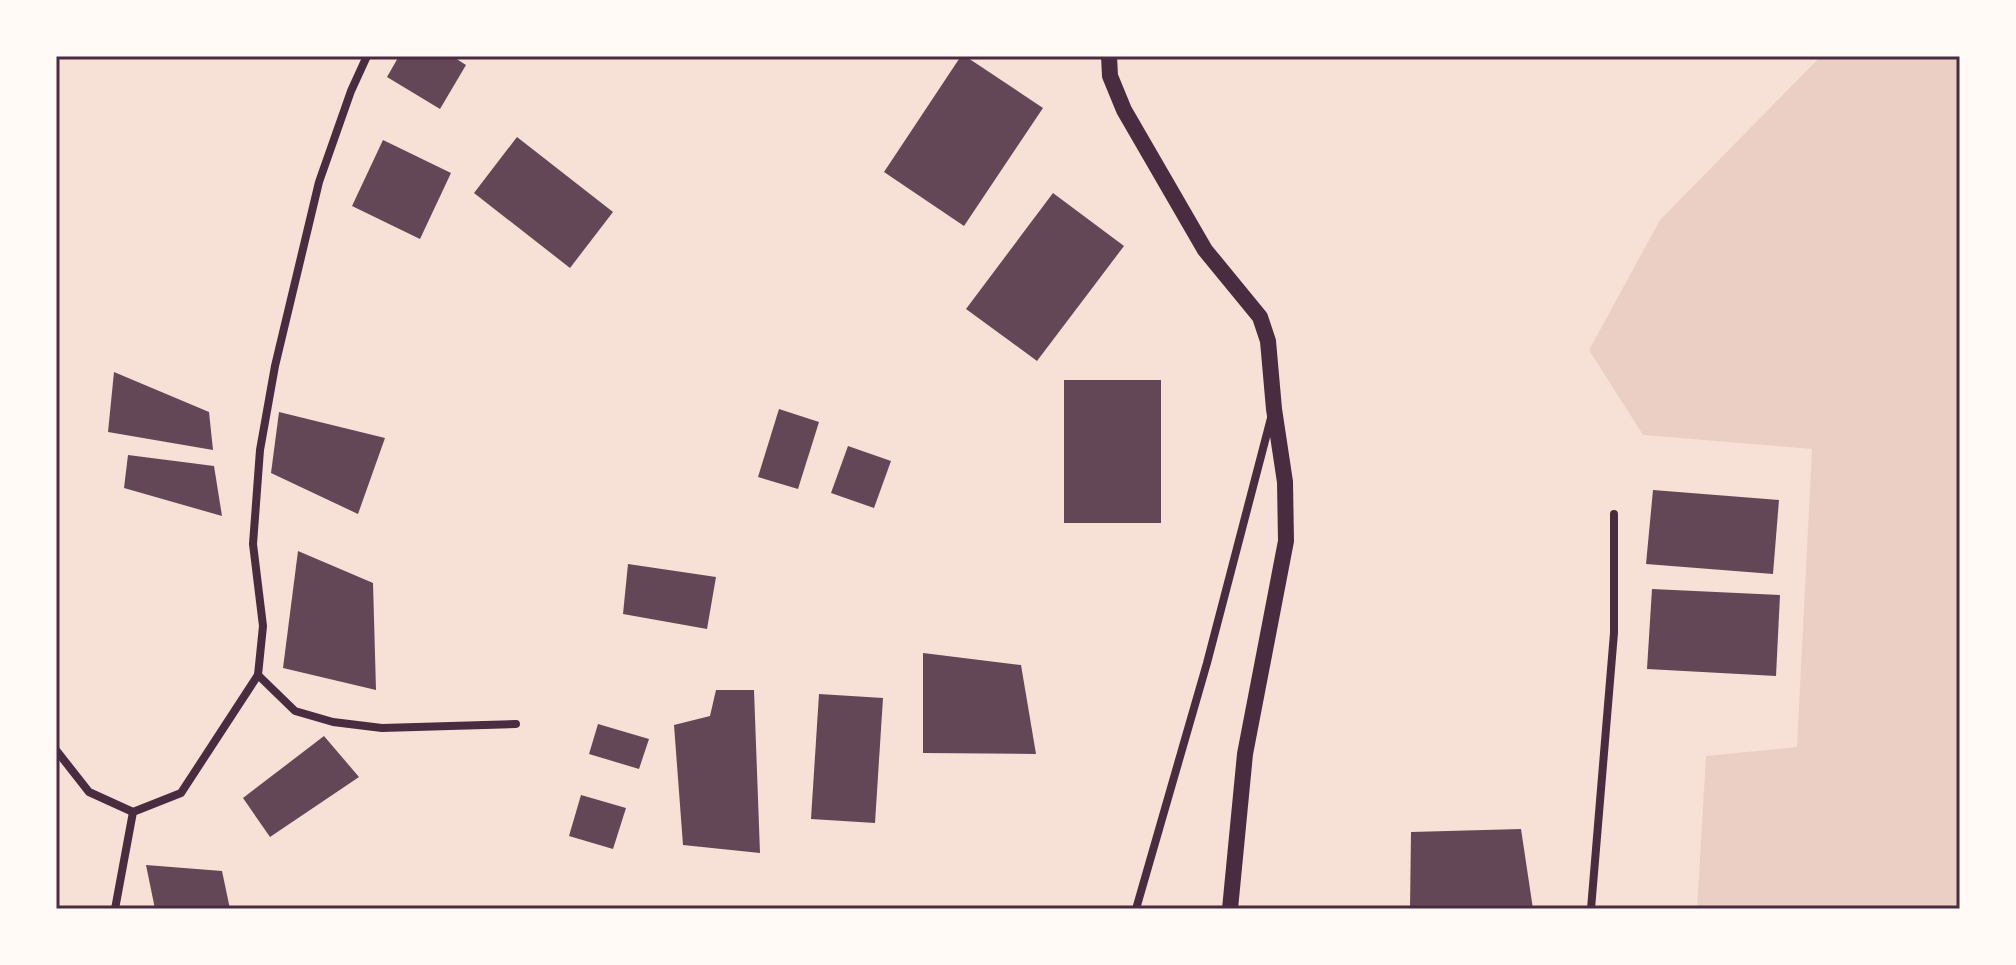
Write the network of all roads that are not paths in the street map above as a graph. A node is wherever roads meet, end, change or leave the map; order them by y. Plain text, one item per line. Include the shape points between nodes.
1 (367, 56) edge
2 (1109, 56) edge
3 (1274, 409) junction
4 (1614, 514) dead end
5 (258, 675) junction
6 (516, 724) dead end
7 (56, 750) edge
8 (133, 812) junction
9 (115, 909) edge
10 (1136, 909) edge
11 (1230, 909) edge
12 (1591, 909) edge

1 - 5 street via 319,182 260,450 253,544 263,626
2 - 3 main road via 1110,76 1131,123 1205,250 1260,317 1268,341
3 - 10 street
3 - 11 main road via 1285,482 1286,541 1245,754
4 - 12 street via 1614,633
5 - 6 street via 295,711 333,722 382,728
5 - 8 street via 181,793
7 - 8 street via 89,792
8 - 9 street

